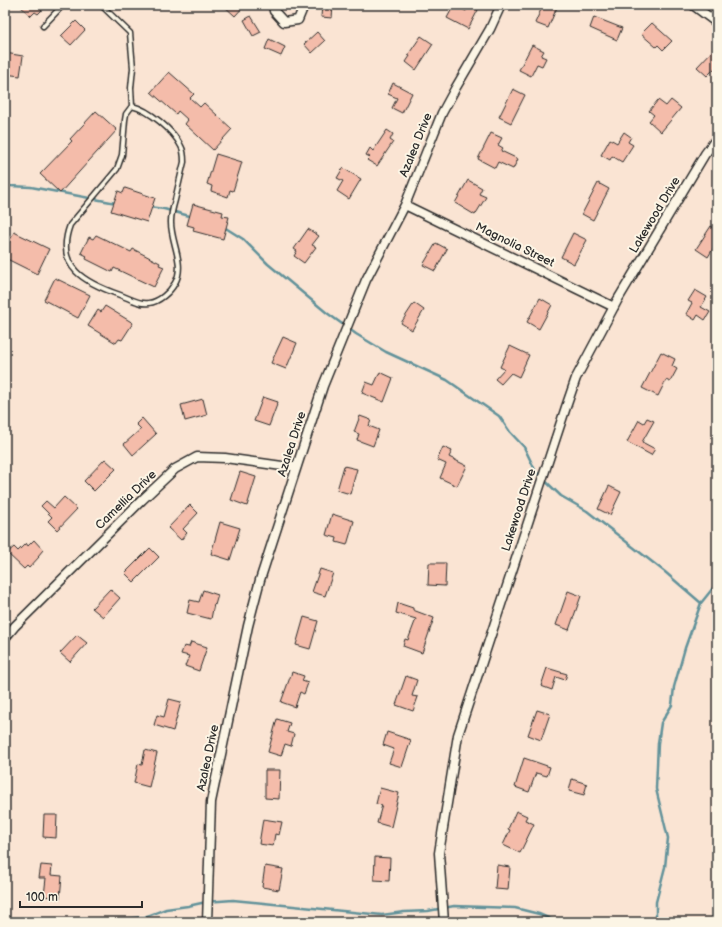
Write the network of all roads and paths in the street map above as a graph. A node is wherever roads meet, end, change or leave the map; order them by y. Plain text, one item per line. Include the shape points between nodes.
1 (63, 5) edge
2 (101, 5) edge
3 (273, 5) edge
4 (303, 5) edge
5 (501, 5) edge
6 (693, 5) edge
7 (717, 23) edge
8 (43, 26) dead end
9 (132, 106) junction
10 (717, 138) edge
11 (405, 205) junction
12 (614, 307) junction
13 (297, 466) junction
14 (5, 638) edge
15 (207, 922) edge
16 (444, 922) edge

1 - 8 lane
2 - 9 lane via 130,33 133,68
3 - 4 street via 274,11 284,22 298,20
5 - 11 street, Azalea Drive via 442,113
6 - 7 street
9 - 9 lane via 126,114 120,163 70,225 66,250 74,269 87,281 139,302 150,303 168,292 178,276 178,261 170,220 184,154 168,130 152,116
10 - 12 street, Lakewood Drive
11 - 12 street, Magnolia Street
11 - 13 street, Azalea Drive via 366,280 323,386
12 - 16 street, Lakewood Drive via 576,378 458,735 439,853
13 - 14 street, Camellia Drive via 196,457 175,469
13 - 15 street, Azalea Drive via 248,626 211,802

